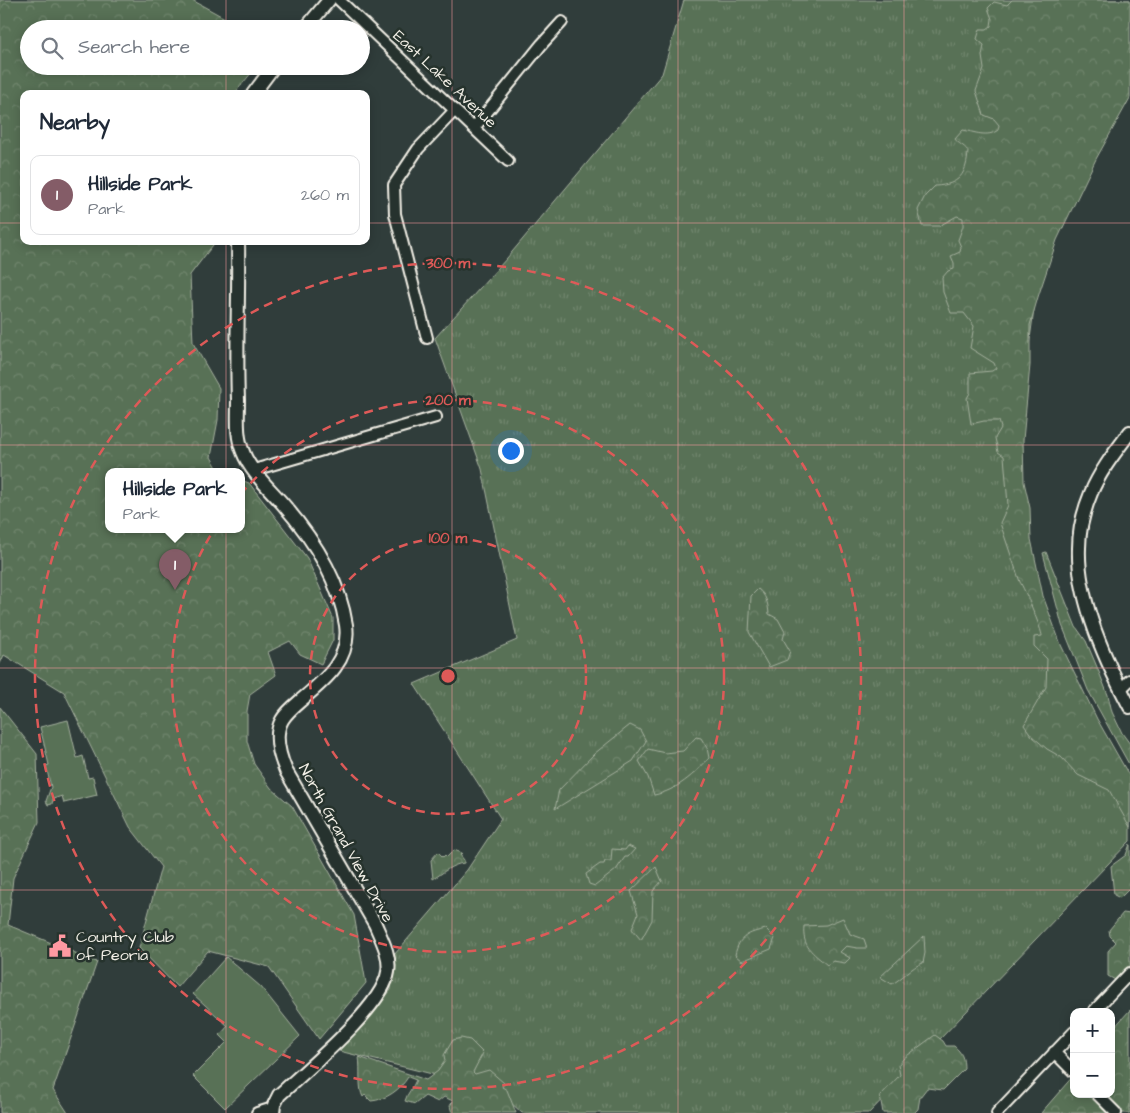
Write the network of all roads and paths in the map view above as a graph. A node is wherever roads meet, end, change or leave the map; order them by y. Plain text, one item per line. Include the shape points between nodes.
1 (329, 0) edge
2 (339, 0) edge
3 (312, 20) edge
4 (360, 20) edge
5 (562, 22) dead end
6 (370, 29) edge
7 (267, 75) edge
8 (256, 90) edge
9 (455, 110) junction
10 (474, 128) junction
11 (508, 161) dead end
12 (238, 245) edge
13 (427, 338) dead end
14 (436, 417) dead end
15 (1130, 432) edge
16 (254, 470) junction
17 (1125, 685) edge
18 (1130, 707) edge
19 (1130, 973) edge
20 (1097, 1008) edge
21 (1070, 1036) edge
22 (1054, 1052) junction
23 (1070, 1068) edge
24 (1101, 1098) edge
25 (273, 1110) edge
26 (257, 1113) edge
27 (997, 1113) edge
28 (1116, 1113) edge

1 - 3 street
2 - 4 street, East Lake Avenue
5 - 10 street
6 - 9 street, East Lake Avenue
7 - 8 street
9 - 10 street, East Lake Avenue
9 - 13 street via 418,149 394,185 395,214
10 - 11 street, East Lake Avenue
12 - 16 street, North Grand View Drive via 238,429 242,452
14 - 16 street
15 - 17 street via 1094,488 1084,516 1079,547 1085,596 1106,656
16 - 25 street, North Grand View Drive via 309,536 321,556 346,624 347,640 337,665 282,720 278,740 286,772 367,910 383,943 388,966 386,980 374,1001 279,1095
17 - 18 street
19 - 20 street
21 - 22 street
22 - 23 street
22 - 27 street
24 - 28 street
25 - 26 street

